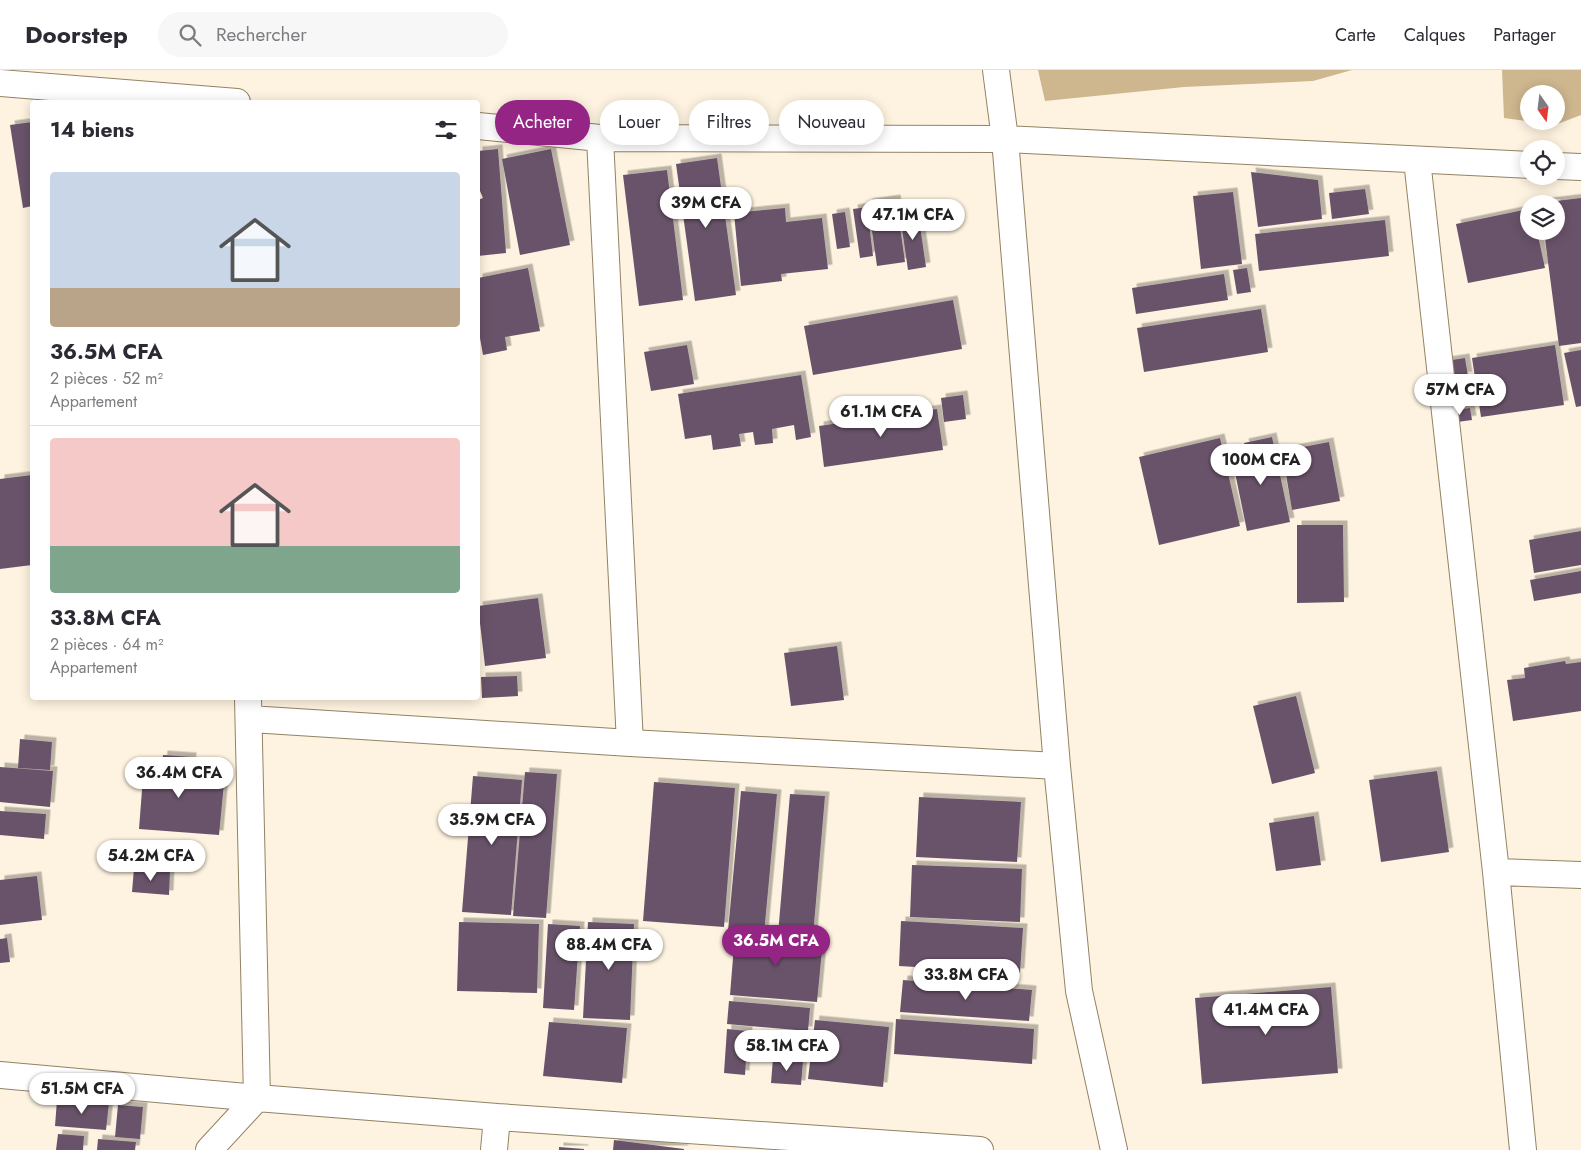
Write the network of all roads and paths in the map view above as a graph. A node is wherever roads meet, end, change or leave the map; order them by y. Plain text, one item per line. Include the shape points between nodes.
1 (996, 70) edge
2 (0, 83) edge
3 (212, 100) edge
4 (480, 126) edge
5 (600, 138) edge
6 (679, 138) edge
7 (1005, 139) junction
8 (600, 145) edge
9 (1417, 160) junction
10 (1520, 165) edge
11 (1565, 166) edge
12 (1581, 167) edge
13 (248, 708) edge
14 (630, 743) junction
15 (1058, 766) junction
16 (1496, 872) junction
17 (1581, 875) edge
18 (0, 1075) edge
19 (257, 1098) junction
20 (497, 1117) junction
21 (209, 1150) edge
22 (494, 1150) edge
23 (980, 1150) edge
24 (1114, 1150) edge
25 (1523, 1150) edge

1 - 7 street
2 - 3 street
4 - 5 street
6 - 7 street
7 - 9 street
7 - 15 street
8 - 14 street
9 - 10 street
9 - 16 street
11 - 12 street
13 - 14 street
13 - 19 street
14 - 15 street
15 - 24 street via 1079,991
16 - 17 street
16 - 25 street
18 - 19 street
19 - 20 street
19 - 21 street
20 - 22 street
20 - 23 street

